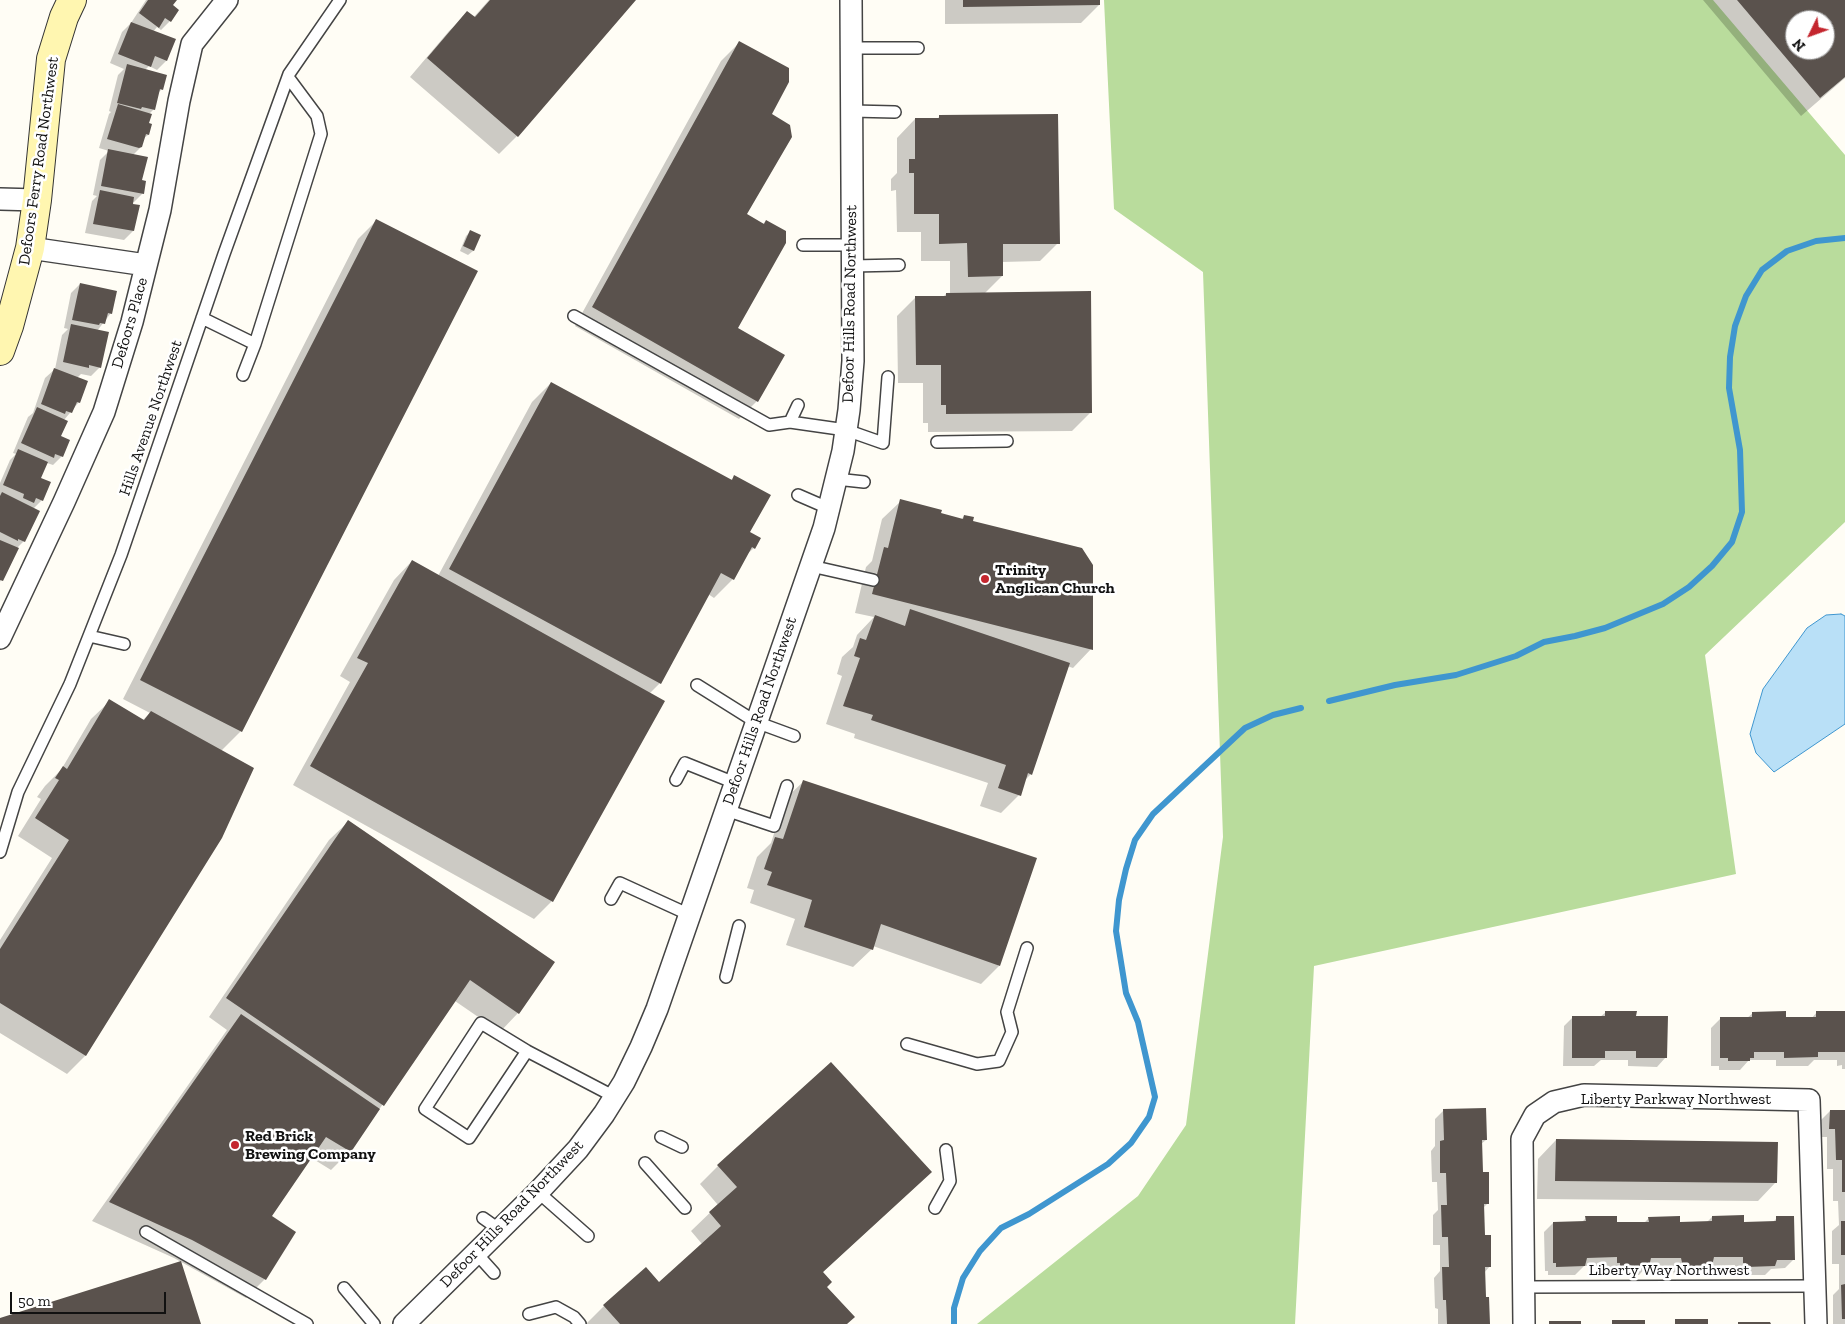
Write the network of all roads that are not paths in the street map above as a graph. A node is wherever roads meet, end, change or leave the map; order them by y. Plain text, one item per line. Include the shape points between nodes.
1 (72, 0) edge
2 (227, 0) edge
3 (340, 0) edge
4 (851, 0) edge
5 (851, 48) junction
6 (918, 48) dead end
7 (288, 77) junction
8 (852, 111) junction
9 (895, 112) dead end
10 (0, 199) edge
11 (37, 200) junction
12 (803, 245) dead end
13 (852, 245) junction
14 (30, 248) junction
15 (146, 265) junction
16 (900, 265) dead end
17 (852, 266) junction
18 (574, 316) dead end
19 (202, 318) junction
20 (255, 344) junction
21 (0, 351) edge
22 (243, 375) dead end
23 (888, 377) dead end
24 (798, 404) dead end
25 (790, 422) junction
26 (846, 430) junction
27 (1007, 441) dead end
28 (937, 442) dead end
29 (836, 479) junction
30 (864, 482) dead end
31 (798, 495) dead end
32 (828, 508) junction
33 (810, 566) junction
34 (873, 580) dead end
35 (89, 636) junction
36 (0, 638) edge
37 (124, 644) dead end
38 (697, 685) dead end
39 (756, 722) junction
40 (794, 736) dead end
41 (676, 780) dead end
42 (735, 783) junction
43 (787, 786) dead end
44 (726, 810) junction
45 (0, 852) edge
46 (611, 898) dead end
47 (690, 915) junction
48 (739, 926) dead end
49 (1027, 948) dead end
50 (726, 976) dead end
51 (907, 1044) dead end
52 (527, 1051) junction
53 (614, 1097) junction
54 (661, 1137) dead end
55 (682, 1147) dead end
56 (946, 1150) dead end
57 (645, 1163) dead end
58 (538, 1192) junction
59 (685, 1208) dead end
60 (935, 1208) dead end
61 (146, 1232) dead end
62 (588, 1236) dead end
63 (476, 1253) junction
64 (494, 1273) dead end
65 (1814, 1286) junction
66 (1524, 1287) junction
67 (344, 1288) dead end
68 (530, 1314) dead end
69 (307, 1324) edge
70 (374, 1324) edge
71 (404, 1324) edge
72 (580, 1324) edge
73 (1524, 1324) edge
74 (1816, 1324) edge

1 - 11 street, Defoors Ferry Road Northwest via 51,59
2 - 15 street, Defoors Place via 192,44
3 - 7 lane, Hills Avenue Northwest
4 - 5 street, Defoor Hills Road Northwest
5 - 6 lane
5 - 8 street, Defoor Hills Road Northwest
7 - 19 lane, Hills Avenue Northwest
7 - 20 lane via 317,116 321,134
8 - 9 lane
8 - 13 street, Defoor Hills Road Northwest
10 - 11 street
11 - 14 street, Defoors Ferry Road Northwest
12 - 13 lane
13 - 17 street, Defoor Hills Road Northwest
14 - 15 street
14 - 21 street, Defoors Ferry Road Northwest
15 - 36 street, Defoors Place via 104,412
16 - 17 lane
17 - 26 street, Defoor Hills Road Northwest via 853,362
18 - 25 lane via 769,425
19 - 20 lane
19 - 35 lane, Hills Avenue Northwest via 121,555
20 - 22 lane
23 - 26 lane via 883,443
24 - 25 lane
25 - 26 lane
26 - 29 street, Defoor Hills Road Northwest
27 - 28 lane
29 - 30 lane
29 - 32 street, Defoor Hills Road Northwest
31 - 32 lane
32 - 33 street, Defoor Hills Road Northwest
33 - 34 lane
33 - 39 street, Defoor Hills Road Northwest
35 - 37 lane
35 - 45 lane, Hills Avenue Northwest via 70,684 18,792
38 - 39 lane
39 - 40 lane
39 - 42 street, Defoor Hills Road Northwest
41 - 42 lane via 685,763
42 - 44 street, Defoor Hills Road Northwest
43 - 44 lane via 774,826
44 - 47 street, Defoor Hills Road Northwest
46 - 47 lane via 620,884
47 - 53 street, Defoor Hills Road Northwest via 642,1047
48 - 50 lane
49 - 51 lane via 1007,1012 1012,1032 999,1061 977,1064
52 - 52 lane via 481,1023 425,1109 469,1138
52 - 53 lane
53 - 58 street, Defoor Hills Road Northwest via 578,1149
54 - 55 lane
56 - 60 lane via 950,1181
57 - 59 lane
58 - 62 lane
58 - 63 street, Defoor Hills Road Northwest via 491,1224
61 - 69 lane
63 - 64 lane
63 - 71 street, Defoor Hills Road Northwest
65 - 66 lane, Liberty Way Northwest
65 - 66 street, Liberty Parkway Northwest via 1809,1100 1584,1095 1554,1102 1535,1115 1522,1139
65 - 74 street, Liberty Parkway Northwest
66 - 73 street, Liberty Parkway Northwest
67 - 70 lane
68 - 72 lane via 556,1307

